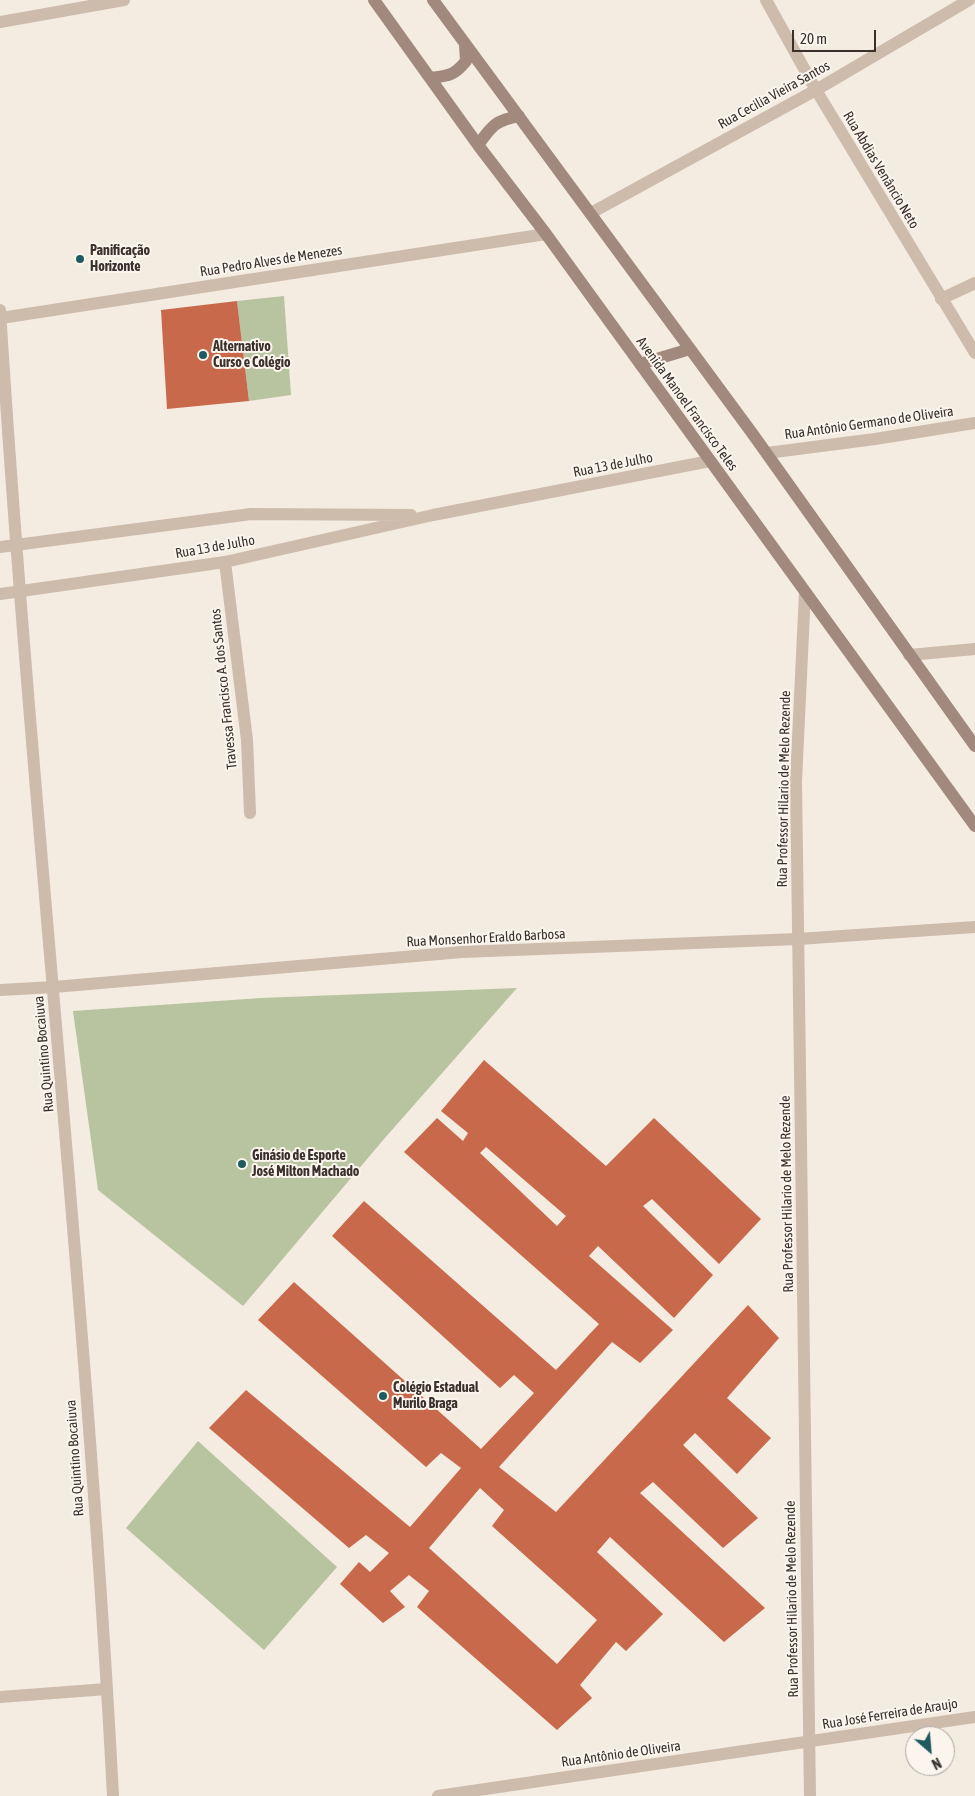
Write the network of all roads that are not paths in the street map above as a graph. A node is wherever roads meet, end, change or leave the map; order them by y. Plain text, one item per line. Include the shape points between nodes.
1 (124, 0) edge
2 (374, 0) edge
3 (434, 0) edge
4 (766, 0) edge
5 (969, 0) edge
6 (0, 22) edge
7 (465, 45) junction
8 (430, 78) junction
9 (816, 90) junction
10 (519, 116) junction
11 (478, 145) junction
12 (591, 213) junction
13 (546, 234) junction
14 (975, 283) edge
15 (941, 299) junction
16 (0, 310) edge
17 (0, 318) edge
18 (690, 349) junction
19 (975, 354) edge
20 (640, 364) junction
21 (975, 423) edge
22 (767, 453) junction
23 (710, 461) junction
24 (433, 515) junction
25 (16, 544) junction
26 (0, 547) edge
27 (225, 562) junction
28 (20, 592) junction
29 (805, 592) junction
30 (0, 594) edge
31 (975, 649) edge
32 (910, 655) junction
33 (975, 746) edge
34 (250, 814) dead end
35 (975, 826) edge
36 (975, 927) edge
37 (798, 939) junction
38 (54, 987) junction
39 (0, 990) edge
40 (107, 1688) junction
41 (0, 1696) edge
42 (975, 1716) edge
43 (809, 1742) junction
44 (515, 1790) edge
45 (113, 1796) edge
46 (438, 1796) edge
47 (810, 1796) edge

1 - 6 street
2 - 8 main road, Avenida Manoel Francisco Teles
3 - 7 main road
4 - 9 street, Rua Abdias Venâncio Neto
5 - 9 street, Rua Cecilia Vieira Santos
7 - 8 main road via 466,61 458,70 449,76
7 - 10 main road
8 - 11 main road, Avenida Manoel Francisco Teles
9 - 12 street, Rua Cecilia Vieira Santos
9 - 15 street, Rua Abdias Venâncio Neto
10 - 11 main road via 492,126
10 - 12 main road
11 - 13 main road, Avenida Manoel Francisco Teles
12 - 18 main road
13 - 17 street, Rua Pedro Alves de Menezes
13 - 20 main road, Avenida Manoel Francisco Teles
14 - 15 street
15 - 19 street, Rua Abdias Venâncio Neto
16 - 17 street, Rua Quintino Bocaiuva
17 - 25 street, Rua Quintino Bocaiuva
18 - 20 main road
18 - 22 main road
20 - 23 main road, Avenida Manoel Francisco Teles
21 - 22 street, Rua Antônio Germano de Oliveira
22 - 32 main road
23 - 24 street, Rua 13 de Julho
23 - 29 main road, Avenida Manoel Francisco Teles
24 - 25 street, Rua 13 de Julho via 251,514
24 - 27 street, Rua 13 de Julho
25 - 26 street, Rua 13 de Julho
25 - 28 street, Rua Quintino Bocaiuva
27 - 28 street, Rua 13 de Julho
27 - 34 street, Travessa Francisco A. dos Santos via 247,740
28 - 30 street, Rua 13 de Julho
28 - 38 street, Rua Quintino Bocaiuva
29 - 35 main road, Avenida Manoel Francisco Teles
29 - 37 street, Rua Professor Hilario de Melo Rezende via 796,781
31 - 32 street
32 - 33 main road
36 - 37 street, Rua Monsenhor Eraldo Barbosa
37 - 38 street, Rua Monsenhor Eraldo Barbosa via 462,952
37 - 43 street, Rua Professor Hilario de Melo Rezende
38 - 39 street, Rua Monsenhor Eraldo Barbosa
38 - 40 street, Rua Quintino Bocaiuva
40 - 41 street
40 - 45 street, Rua Quintino Bocaiuva
42 - 43 street, Rua José Ferreira de Araujo
43 - 44 street, Rua Antônio de Oliveira
43 - 47 street, Rua Professor Hilario de Melo Rezende
44 - 46 street, Rua Antônio de Oliveira

